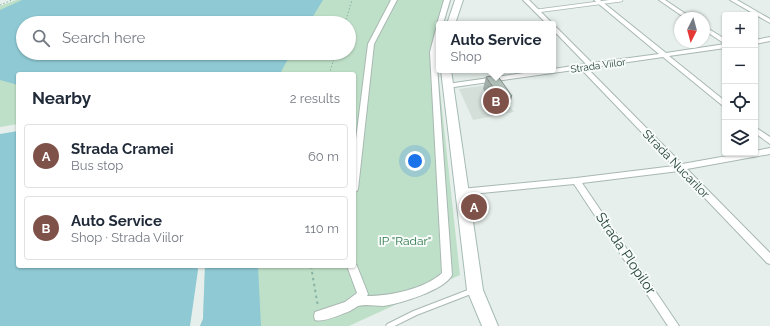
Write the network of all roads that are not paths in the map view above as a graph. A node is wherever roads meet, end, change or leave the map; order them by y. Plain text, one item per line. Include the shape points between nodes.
1 (394, 0) edge
2 (447, 0) edge
3 (459, 0) edge
4 (526, 0) edge
5 (621, 0) edge
6 (662, 0) edge
7 (733, 0) edge
8 (599, 2) edge
9 (537, 11) junction
10 (680, 12) edge
11 (441, 21) edge
12 (452, 21) edge
13 (547, 21) edge
14 (770, 21) edge
15 (556, 31) edge
16 (710, 32) edge
17 (436, 39) edge
18 (770, 39) edge
19 (722, 40) edge
20 (758, 41) edge
21 (722, 46) edge
22 (664, 54) junction
23 (587, 67) junction
24 (556, 71) edge
25 (446, 73) edge
26 (543, 73) edge
27 (447, 86) junction
28 (722, 102) edge
29 (758, 131) edge
30 (770, 141) edge
31 (770, 151) edge
32 (679, 168) junction
33 (356, 172) edge
34 (576, 181) junction
35 (461, 192) junction
36 (770, 260) edge
37 (353, 268) edge
38 (475, 290) junction
39 (358, 301) junction
40 (319, 316) road end
41 (389, 326) edge
42 (490, 326) edge
43 (674, 326) edge

1 - 33 street via 371,44
2 - 11 street
3 - 12 main road
4 - 9 street
5 - 8 lane
6 - 10 street
7 - 14 street
8 - 9 lane
8 - 22 street
9 - 13 street
15 - 23 street, Strada Nucarilor
16 - 19 street
17 - 39 street via 432,52 447,275 443,280 430,286 391,299
18 - 20 street
21 - 22 street, Strada Viilor
22 - 23 street, Strada Viilor
22 - 28 street
23 - 24 street, Strada Viilor
23 - 32 street, Strada Nucarilor
25 - 27 main road
26 - 27 street, Strada Viilor
27 - 35 main road
29 - 30 street
31 - 32 street
32 - 34 street
32 - 36 street, Strada Nucarilor
34 - 35 street
34 - 43 street, Strada Plopilor
35 - 38 main road
37 - 39 street via 363,294
38 - 41 lane
38 - 42 main road
39 - 40 street

